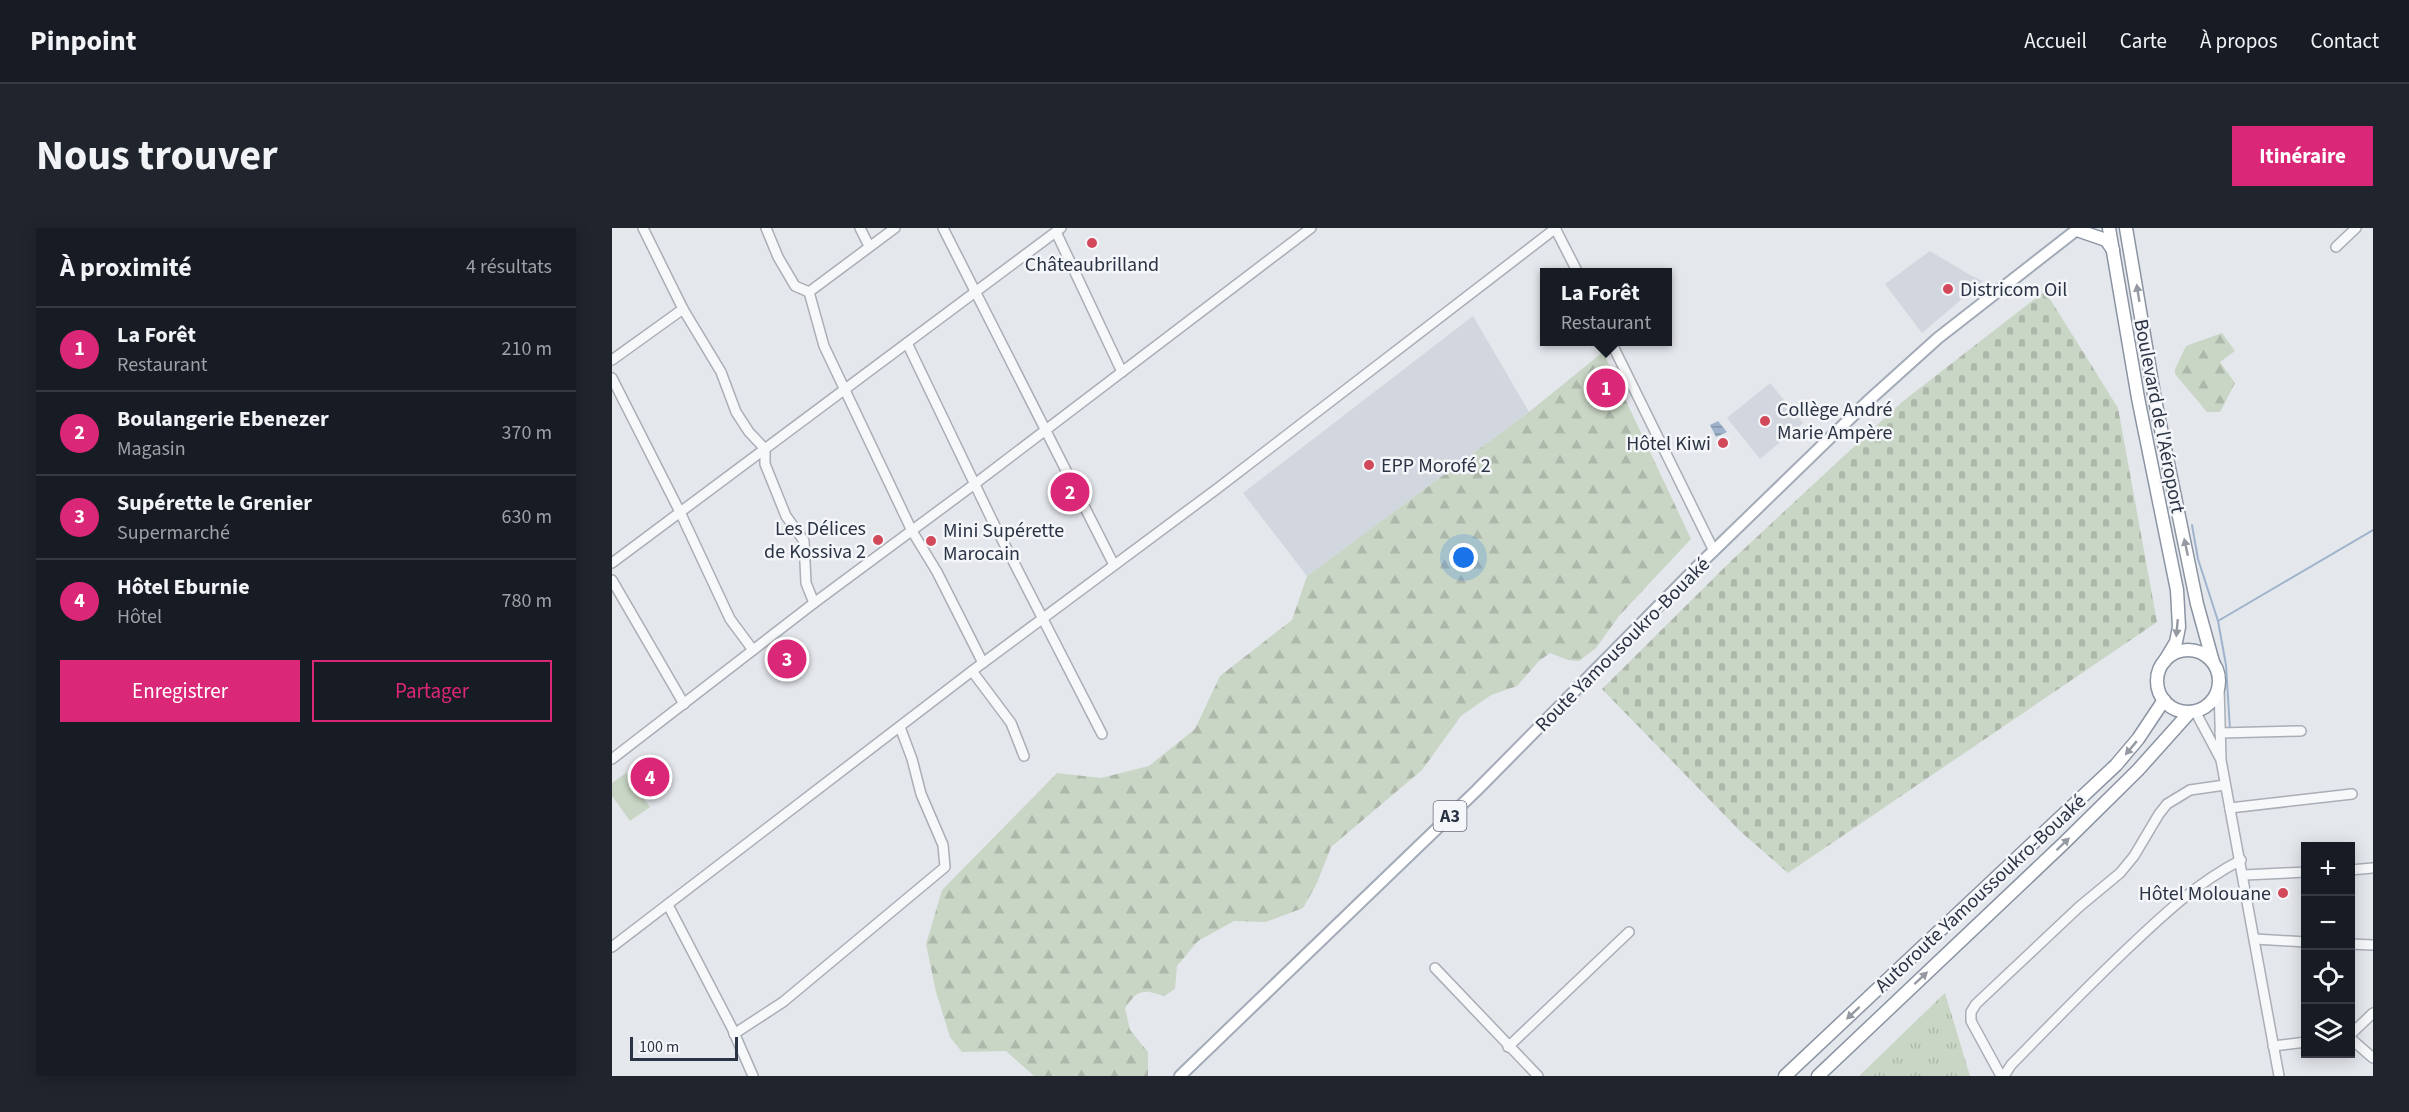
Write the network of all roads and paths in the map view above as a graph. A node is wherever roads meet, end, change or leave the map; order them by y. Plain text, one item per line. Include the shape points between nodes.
1 (643, 228) edge
2 (766, 228) edge
3 (860, 228) edge
4 (895, 228) edge
5 (943, 228) edge
6 (1311, 228) edge
7 (1555, 228) edge
8 (2109, 228) edge
9 (2126, 228) edge
10 (2132, 228) edge
11 (2356, 228) edge
12 (2078, 229) edge
13 (1059, 230) edge
14 (1298, 232) edge
15 (2130, 243) junction
16 (869, 246) junction
17 (2336, 247) dead end
18 (2114, 251) junction
19 (1575, 268) edge
20 (976, 291) junction
21 (810, 292) junction
22 (683, 309) junction
23 (907, 343) junction
24 (1613, 346) edge
25 (612, 360) edge
26 (1122, 372) junction
27 (612, 378) edge
28 (846, 389) junction
29 (1046, 430) junction
30 (765, 449) junction
31 (976, 483) junction
32 (680, 512) junction
33 (912, 531) junction
34 (1714, 551) junction
35 (612, 563) edge
36 (1114, 565) junction
37 (612, 580) edge
38 (814, 603) junction
39 (1044, 618) junction
40 (753, 650) junction
41 (2164, 662) junction
42 (2213, 662) junction
43 (983, 663) junction
44 (972, 671) junction
45 (2219, 686) junction
46 (2164, 700) junction
47 (684, 704) junction
48 (2193, 711) junction
49 (900, 728) junction
50 (2301, 730) dead end
51 (2220, 733) junction
52 (1102, 734) dead end
53 (1024, 756) dead end
54 (612, 759) edge
55 (2221, 760) junction
56 (2225, 785) junction
57 (2352, 794) dead end
58 (2230, 808) junction
59 (2241, 860) junction
60 (2373, 868) edge
61 (2355, 870) edge
62 (2301, 872) edge
63 (2244, 875) junction
64 (668, 905) junction
65 (1629, 932) dead end
66 (2255, 939) junction
67 (2301, 942) edge
68 (2355, 944) edge
69 (2373, 945) edge
70 (612, 947) edge
71 (1435, 968) dead end
72 (2373, 1013) edge
73 (2355, 1031) edge
74 (734, 1034) junction
75 (2355, 1041) edge
76 (2301, 1043) edge
77 (2273, 1046) junction
78 (1508, 1047) junction
79 (2373, 1058) edge
80 (753, 1076) edge
81 (1180, 1076) edge
82 (1538, 1076) edge
83 (1785, 1076) edge
84 (1818, 1076) edge
85 (2002, 1076) edge
86 (2279, 1076) edge

1 - 22 street
2 - 21 street via 795,286
3 - 16 street
4 - 16 street
5 - 20 street
6 - 14 street
7 - 19 street
7 - 36 street
8 - 18 highway, Boulevard de l'Aéroport
9 - 15 highway, Boulevard de l'Aéroport
10 - 15 highway
11 - 17 street
12 - 18 highway via 2106,240
12 - 34 main road, Route Yamousoukro-Bouaké / A3 via 1930,346 1858,410
13 - 20 street
13 - 26 street
14 - 26 street
42 -> 15 highway, Boulevard de l'Aéroport via 2155,400
16 - 21 street
18 -> 41 highway, Boulevard de l'Aéroport via 2138,398 2177,590 2179,627 2176,642
20 - 23 street
20 - 29 street
21 - 28 street via 824,346
22 - 25 street
22 - 30 street via 721,372 736,412
23 - 28 street
23 - 31 street
24 - 34 street
26 - 29 street
27 - 32 street
28 - 30 street
28 - 33 street
29 - 31 street
29 - 36 street
30 - 32 street
30 - 38 street via 765,464 786,516 804,542 806,583
31 - 33 street
31 - 39 street
32 - 35 street
32 - 40 street via 730,619
33 - 38 street
33 - 43 street
34 - 81 main road, Route Yamousoukro-Bouaké / A3 via 1477,790
36 - 39 street
37 - 47 street
38 - 40 street
39 - 43 street
39 - 52 street
40 - 47 street
41 - 42 highway via 2170,655 2188,650
41 - 46 highway via 2157,681
42 - 45 highway
43 - 44 street
44 - 49 street
44 - 53 street via 1011,723
45 - 48 highway via 2209,704
45 - 51 street
46 - 48 highway via 2180,711
46 -> 83 highway, Autoroute Yamoussoukro-Bouaké via 2116,765
47 - 54 street
48 - 55 street
84 -> 48 highway, Autoroute Yamoussoukro-Bouaké via 2064,843
49 - 64 street
49 - 74 street via 921,794 943,845 945,867 783,1002
50 - 51 street
51 - 55 street
55 - 56 street
56 - 58 street
56 - 85 street via 2190,790 2167,804 2120,873 1976,1004 1971,1021
57 - 58 street
58 - 59 street
59 - 63 street
59 - 85 street via 2198,885 2158,920 2074,999
60 - 61 street
62 - 63 street
63 - 66 street
64 - 70 street
64 - 74 street
65 - 78 street
66 - 67 street
66 - 77 street
68 - 69 street
71 - 78 street
72 - 73 street
74 - 80 street
75 - 79 street
76 - 77 street
77 - 86 street
78 - 82 street

